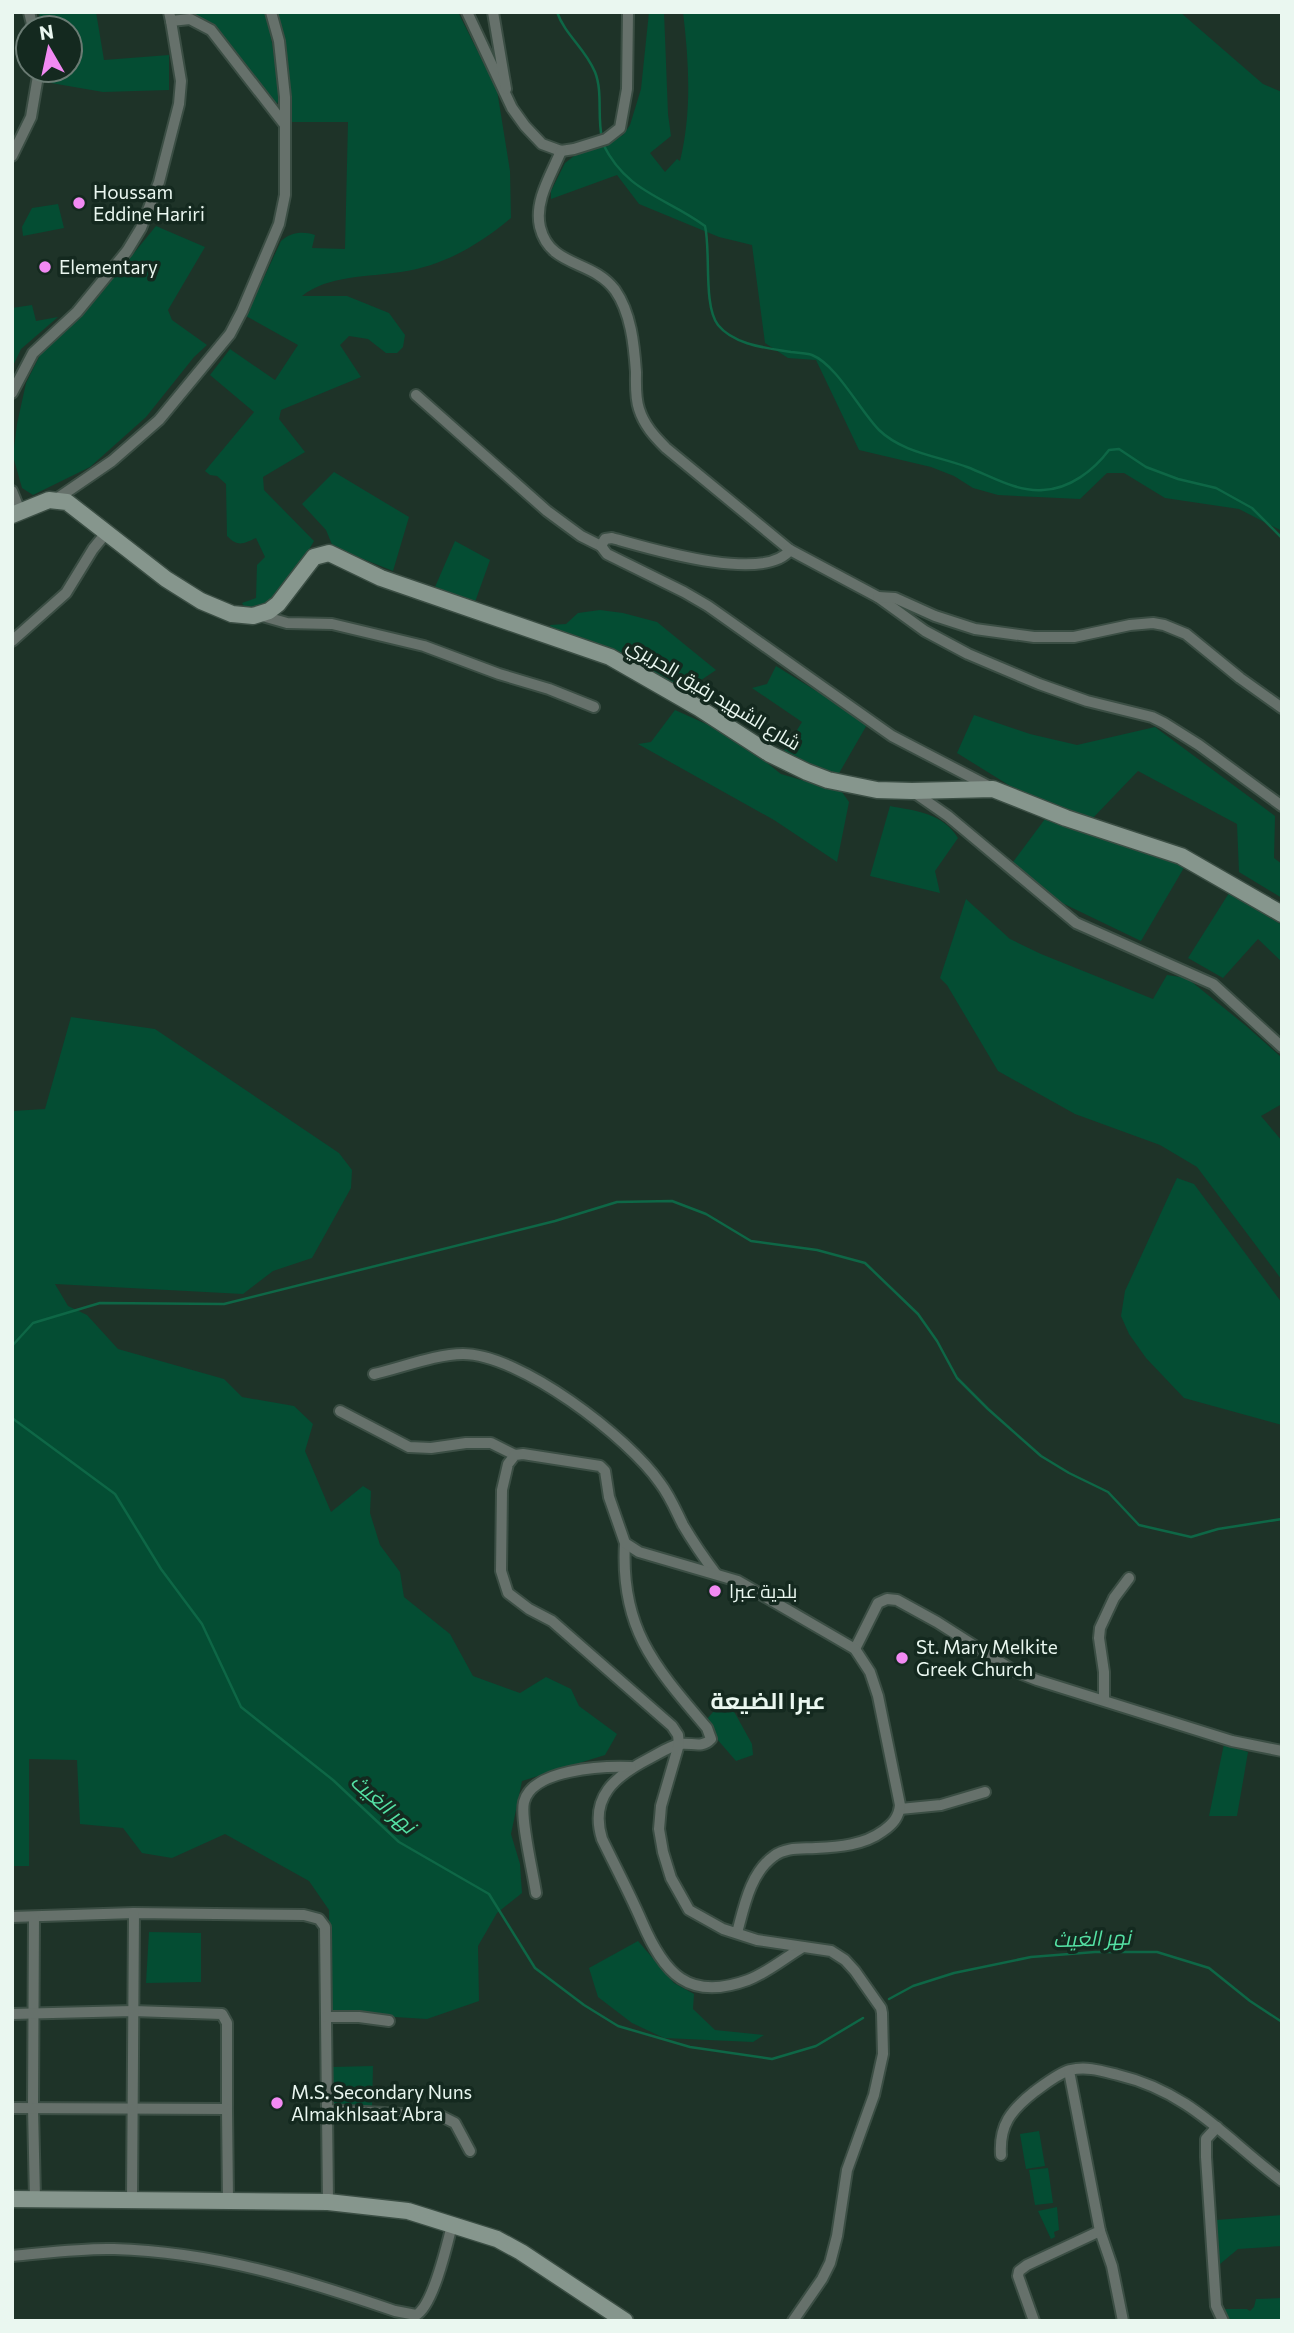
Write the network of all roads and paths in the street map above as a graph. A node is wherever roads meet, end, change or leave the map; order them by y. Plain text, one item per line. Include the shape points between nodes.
1 (271, 12) edge
2 (467, 12) edge
3 (493, 12) edge
4 (628, 12) edge
5 (170, 16) edge
6 (37, 84) edge
7 (508, 98) junction
8 (286, 126) junction
9 (561, 151) junction
10 (12, 156) edge
11 (12, 393) edge
12 (416, 395) dead end
13 (12, 491) edge
14 (55, 500) junction
15 (16, 513) edge
16 (106, 533) junction
17 (601, 546) junction
18 (790, 550) junction
19 (878, 597) junction
20 (259, 615) junction
21 (12, 641) edge
22 (594, 707) dead end
23 (1282, 708) edge
24 (993, 789) junction
25 (912, 791) junction
26 (1282, 806) edge
27 (1282, 914) edge
28 (1282, 1048) edge
29 (374, 1374) dead end
30 (340, 1410) dead end
31 (515, 1455) junction
32 (625, 1543) junction
33 (716, 1574) junction
34 (1129, 1578) dead end
35 (855, 1649) junction
36 (1104, 1700) junction
37 (679, 1744) junction
38 (1282, 1751) edge
39 (634, 1767) junction
40 (985, 1792) dead end
41 (900, 1809) junction
42 (536, 1893) dead end
43 (135, 1913) junction
44 (12, 1917) edge
45 (34, 1917) junction
46 (737, 1933) junction
47 (803, 1947) junction
48 (133, 2011) junction
49 (12, 2014) edge
50 (34, 2014) junction
51 (326, 2017) junction
52 (389, 2021) dead end
53 (1069, 2071) junction
54 (12, 2108) edge
55 (33, 2108) junction
56 (133, 2108) junction
57 (227, 2109) junction
58 (327, 2110) junction
59 (1217, 2127) junction
60 (470, 2151) dead end
61 (1001, 2155) dead end
62 (1282, 2182) edge
63 (12, 2199) edge
64 (35, 2199) junction
65 (132, 2200) junction
66 (228, 2201) junction
67 (328, 2202) junction
68 (452, 2225) junction
69 (1100, 2231) junction
70 (12, 2256) edge
71 (625, 2321) edge
72 (793, 2321) edge
73 (1034, 2321) edge
74 (1123, 2321) edge
75 (1223, 2321) edge

1 - 8 street via 279,41
2 - 7 street
3 - 7 street
4 - 9 street via 628,74 620,128 612,136
5 - 8 street via 190,19 211,30
5 - 11 street via 181,81 179,103 159,182 141,228 77,312 33,353
6 - 10 street via 31,117
7 - 9 street via 537,139
8 - 14 street via 279,224 230,334 159,420 112,461
9 - 18 street via 544,188 539,222 553,252 592,269 621,301 633,343 637,401 645,424 666,448
12 - 17 street via 547,511
13 - 15 street
14 - 15 street
14 - 16 street via 72,505
16 - 20 street via 201,601 240,616
16 - 21 street via 66,593
17 - 18 street via 605,538 612,538 675,555 747,564 778,561
17 - 24 street via 607,554 719,613 892,736
18 - 19 street
19 - 23 street via 890,596 975,629 1034,637 1065,638 1130,625 1164,625 1186,634
19 - 26 street via 925,631 990,664 1063,693 1164,723
20 - 22 street via 287,623 332,624 412,643
20 - 25 street, شارع الشهيد رفيق الحريري via 278,604 314,557 329,553 381,578 620,662 807,772 860,788
24 - 25 street, شارع الشهيد رفيق الحريري
24 - 27 street, شارع الشهيد رفيق الحريري via 1181,856
25 - 28 street via 1076,923 1213,985
29 - 33 street via 464,1354 502,1361 532,1375 590,1416 654,1475
30 - 31 street via 409,1447 491,1443
31 - 32 street via 603,1468
31 - 37 street via 502,1490 501,1571 508,1593 552,1620 582,1646 672,1726
32 - 33 street
32 - 37 street via 623,1568 637,1632 711,1739 701,1745
33 - 35 street via 750,1588
34 - 36 street via 1100,1628
35 - 36 street via 875,1606 893,1599 1014,1671
35 - 41 street via 870,1672 881,1707
36 - 38 street via 1231,1741
37 - 39 street
37 - 46 street via 661,1807 663,1852 689,1910
39 - 42 street via 564,1773 542,1782 527,1795 523,1813
39 - 47 street via 613,1782 600,1802 597,1825 648,1936 677,1977 712,1987 731,1985 750,1980
40 - 41 street via 941,1805
41 - 46 street via 891,1825 860,1842 792,1849 768,1860 751,1886
43 - 45 street
43 - 48 street
43 - 51 street via 304,1915 319,1919 325,1927
44 - 45 street
45 - 50 street
46 - 47 street
47 - 72 street via 831,1951 855,1971 881,2008 883,2054 874,2095 847,2170 830,2263
48 - 50 street
48 - 56 street
48 - 57 street via 222,2014 227,2023
49 - 50 street
50 - 55 street
51 - 52 street
51 - 58 street
53 - 59 street via 1084,2068 1138,2079 1188,2105
53 - 61 street via 1029,2096 1007,2120
53 - 69 street
54 - 55 street
55 - 56 street
55 - 64 street
56 - 57 street
56 - 65 street
57 - 66 street
58 - 60 street via 441,2116 455,2123
58 - 67 street
59 - 62 street
59 - 75 street via 1206,2138 1206,2157 1216,2306
63 - 64 street
64 - 65 street
65 - 66 street
66 - 67 street
67 - 68 street via 408,2211
68 - 70 street via 429,2296 416,2315 277,2272 187,2255 112,2249
68 - 71 street via 521,2252
69 - 73 street via 1019,2271
69 - 74 street

